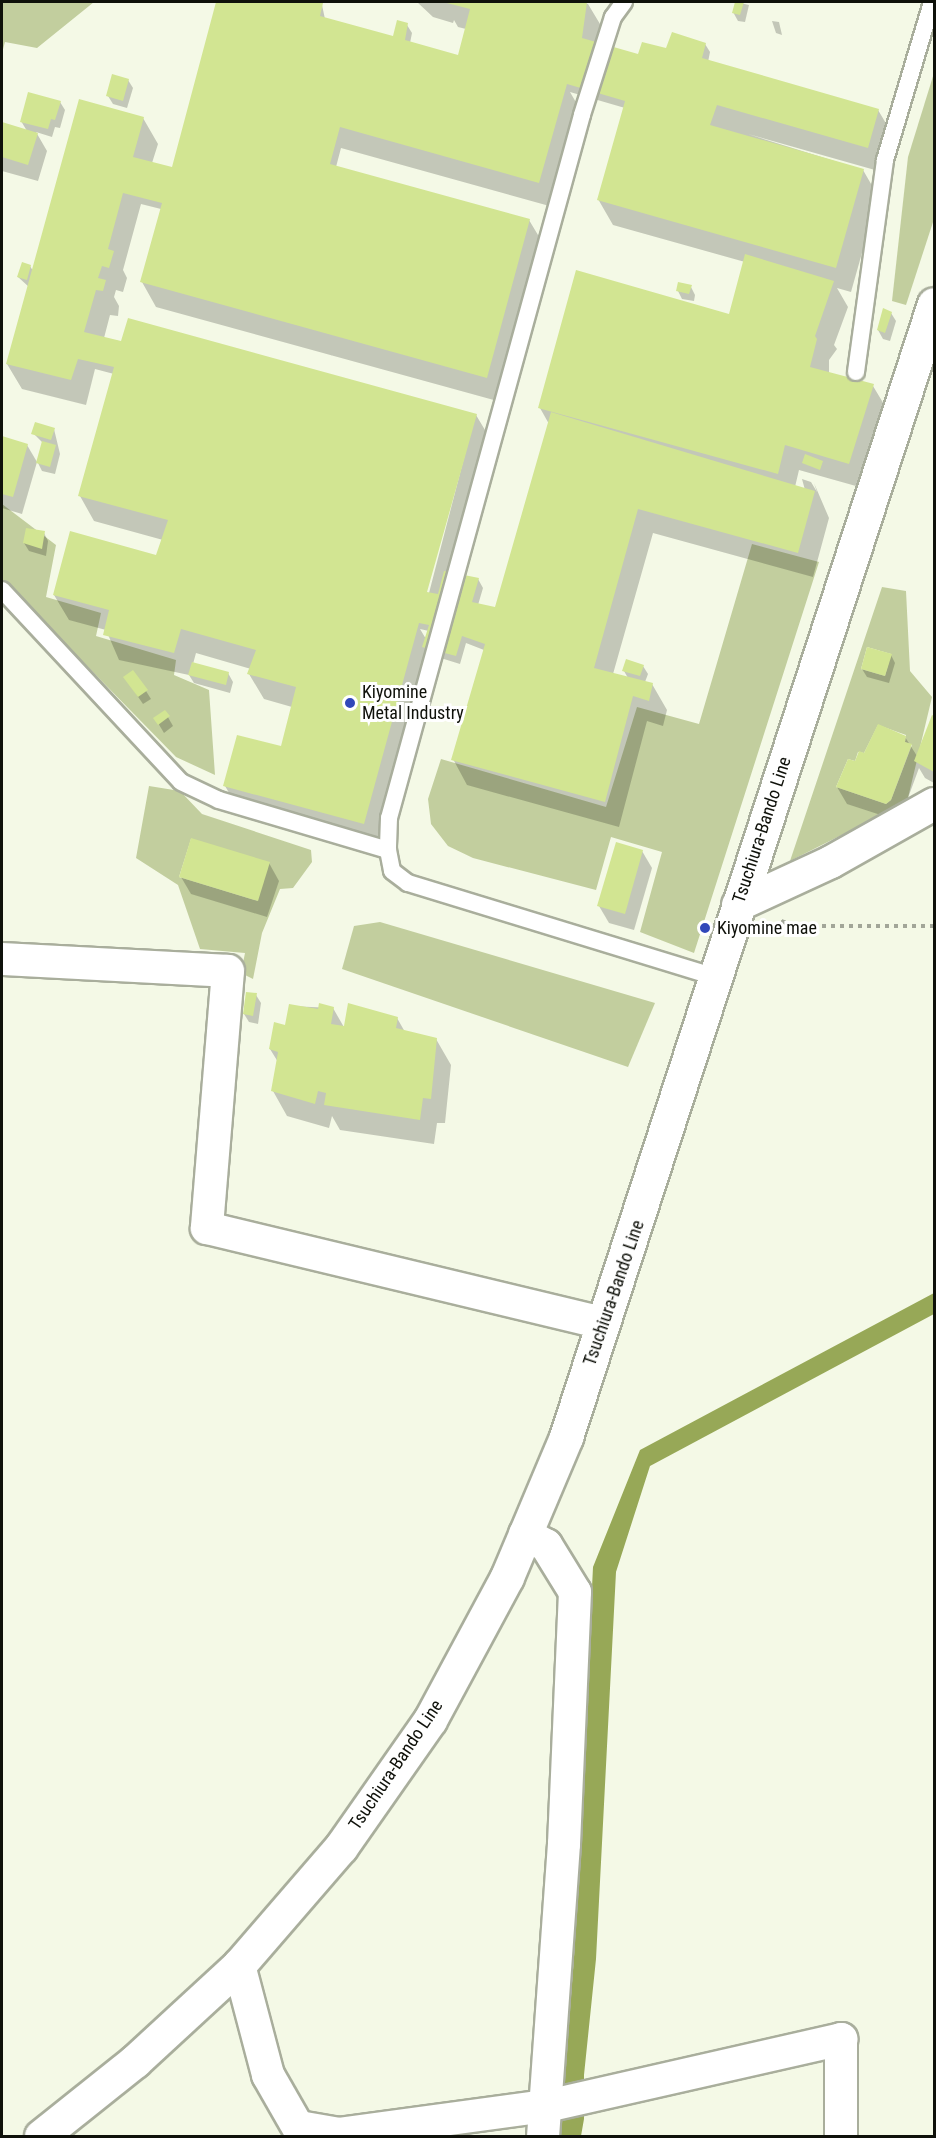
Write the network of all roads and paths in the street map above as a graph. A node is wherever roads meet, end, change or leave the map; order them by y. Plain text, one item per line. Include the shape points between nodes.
1 (624, 2) edge
2 (932, 2) edge
3 (934, 304) edge
4 (856, 372) dead end
5 (2, 590) edge
6 (934, 804) edge
7 (388, 850) junction
8 (738, 905) junction
9 (934, 926) edge
10 (2, 958) edge
11 (716, 977) junction
12 (604, 1323) junction
13 (525, 1534) junction
14 (239, 1965) junction
15 (547, 2106) junction
16 (301, 2132) edge
17 (41, 2136) edge
18 (543, 2136) edge
19 (841, 2136) edge

1 - 7 lane via 613,17 582,115 388,818
2 - 4 lane via 885,160
3 - 8 main road, Tsuchiura-Bando Line
5 - 7 lane via 181,782 219,800
6 - 8 street via 831,862
7 - 11 lane via 392,872 408,883
8 - 9 path via 795,926
8 - 11 main road, Tsuchiura-Bando Line
10 - 12 street via 228,971 207,1228
11 - 12 main road, Tsuchiura-Bando Line
12 - 13 main road, Tsuchiura-Bando Line via 566,1437
13 - 14 main road, Tsuchiura-Bando Line via 507,1576 430,1720 341,1847
13 - 15 street via 546,1545 575,1592
14 - 16 street via 268,2075
14 - 17 main road, Tsuchiura-Bando Line via 135,2061
15 - 16 street via 339,2134
15 - 18 street
15 - 19 street via 841,2038

